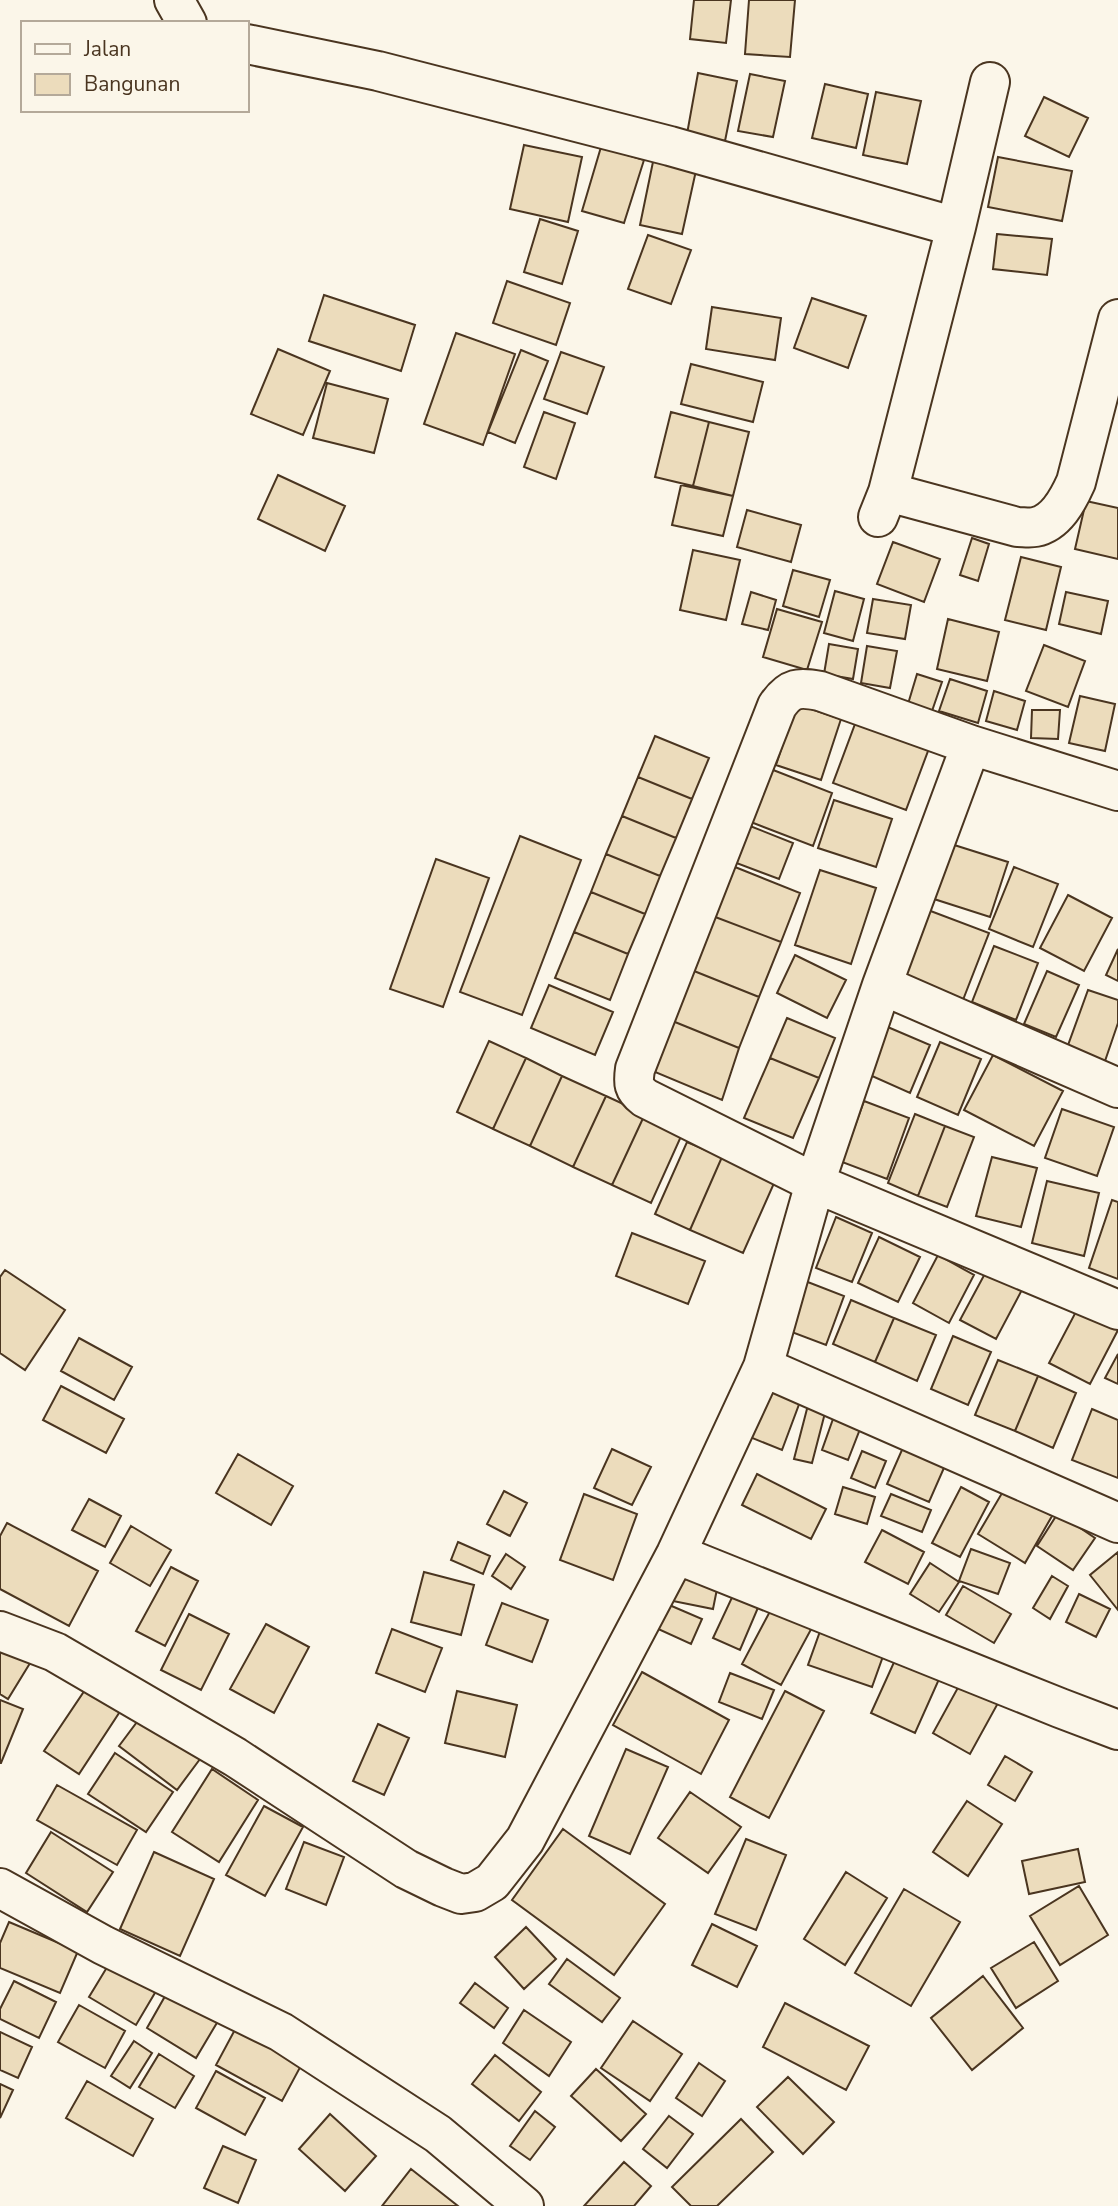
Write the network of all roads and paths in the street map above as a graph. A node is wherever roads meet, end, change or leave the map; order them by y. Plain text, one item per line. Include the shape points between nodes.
1 (174, 0) edge
2 (186, 21) edge
3 (248, 44) edge
4 (990, 82) dead end
5 (956, 227) junction
6 (1118, 318) edge
7 (971, 745) junction
8 (1118, 791) edge
9 (882, 985) junction
10 (1118, 1088) edge
11 (816, 1183) junction
12 (1118, 1310) edge
13 (763, 1367) junction
14 (1118, 1523) edge
15 (676, 1554) junction
16 (0, 1631) edge
17 (1118, 1730) edge
18 (0, 1888) edge
19 (524, 2206) edge

1 - 2 street
3 - 5 street via 378,71 670,146
4 - 5 street
5 - 6 street via 883,505 1017,527 1036,527 1051,518 1066,504 1076,482
7 - 8 street
7 - 9 street
7 - 11 street via 820,691 785,694 635,1069 633,1084 645,1098
9 - 10 street
9 - 11 street
11 - 12 street
11 - 13 street
13 - 14 street
13 - 15 street
15 - 16 street via 525,1840 492,1882 461,1894 406,1869 235,1757 55,1652
15 - 17 street
18 - 19 street via 103,1945 281,2032 438,2134

